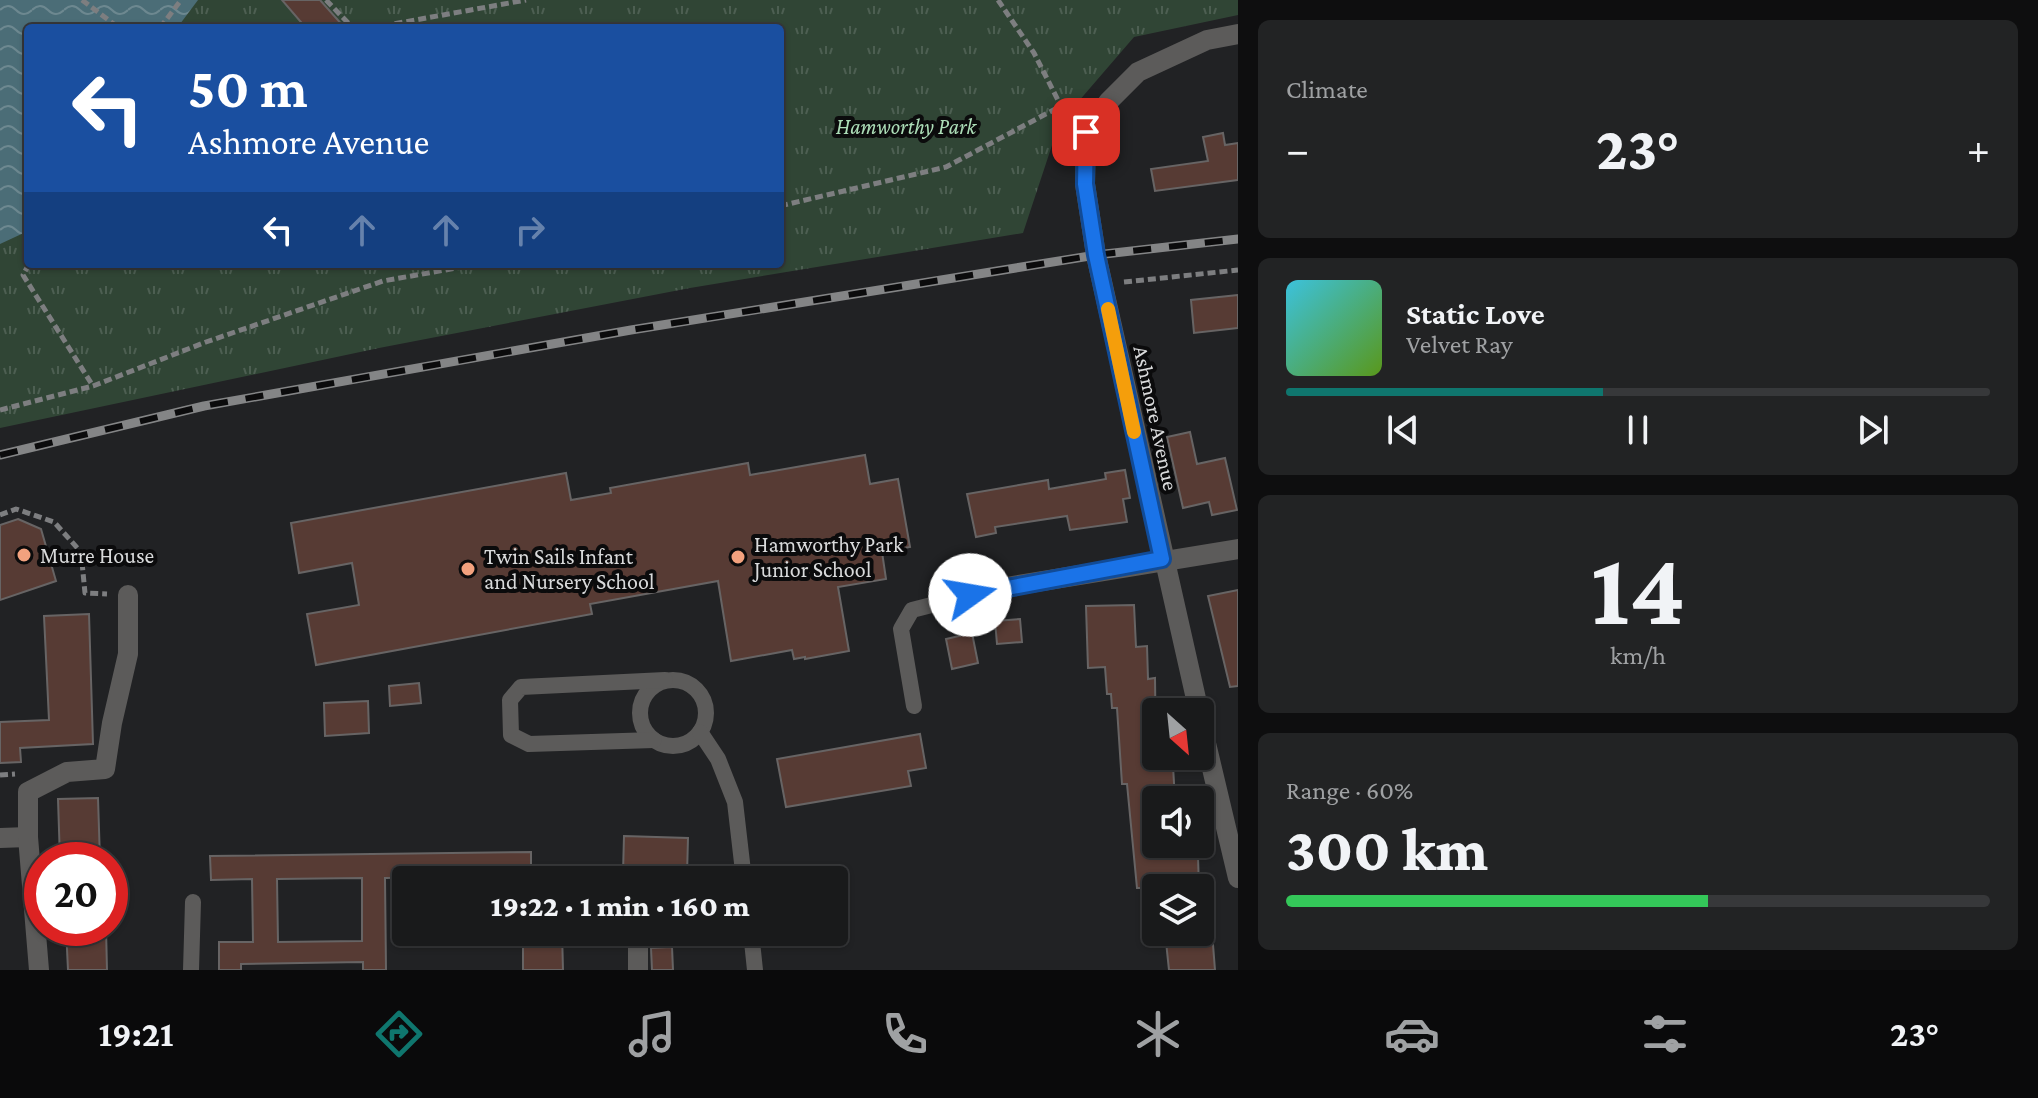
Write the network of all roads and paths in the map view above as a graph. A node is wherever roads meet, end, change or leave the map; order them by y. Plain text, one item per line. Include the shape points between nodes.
1 (82, 0) edge
2 (181, 0) edge
3 (326, 0) edge
4 (526, 0) edge
5 (998, 0) edge
6 (114, 24) edge
7 (163, 24) edge
8 (349, 24) edge
9 (393, 24) edge
10 (1238, 34) edge
11 (784, 205) edge
12 (27, 268) edge
13 (456, 268) edge
14 (1238, 270) edge
15 (1102, 285) junction
16 (93, 386) junction
17 (0, 410) edge
18 (0, 515) edge
19 (1238, 549) edge
20 (1162, 559) junction
21 (994, 589) joint
22 (85, 593) dead end
23 (128, 595) dead end
24 (665, 680) junction
25 (1196, 698) edge
26 (914, 706) dead end
27 (700, 732) junction
28 (654, 740) junction
29 (1212, 770) edge
30 (28, 837) junction
31 (0, 838) edge
32 (742, 866) edge
33 (1238, 878) edge
34 (193, 902) dead end
35 (638, 946) edge
36 (752, 946) edge
37 (39, 970) edge
38 (191, 970) edge
39 (638, 970) edge
40 (755, 970) edge

1 - 6 path
2 - 7 path
3 - 8 path
4 - 9 path
5 - 11 path via 1061,106 946,167
10 - 15 street, Ashmore Avenue via 1207,40 1138,72 1086,132 1085,184
12 - 16 path via 23,275
13 - 16 path via 383,281
14 - 15 path
15 - 20 street, Ashmore Avenue
16 - 17 path
18 - 22 path via 16,509 54,522 81,552
19 - 20 street
20 - 21 street
20 - 25 street, Ashmore Avenue
21 - 26 lane via 912,610 901,629
23 - 30 street via 128,654 105,769 67,772 28,792
24 - 27 lane via 677,679 697,689 707,710
24 - 28 lane via 654,685 641,703 641,724
24 - 28 lane via 521,687 510,700 511,735 529,744
27 - 28 lane via 684,745
27 - 32 lane via 718,759 735,802
29 - 33 street
30 - 31 street
30 - 37 street
34 - 38 lane
35 - 39 street
36 - 40 lane

